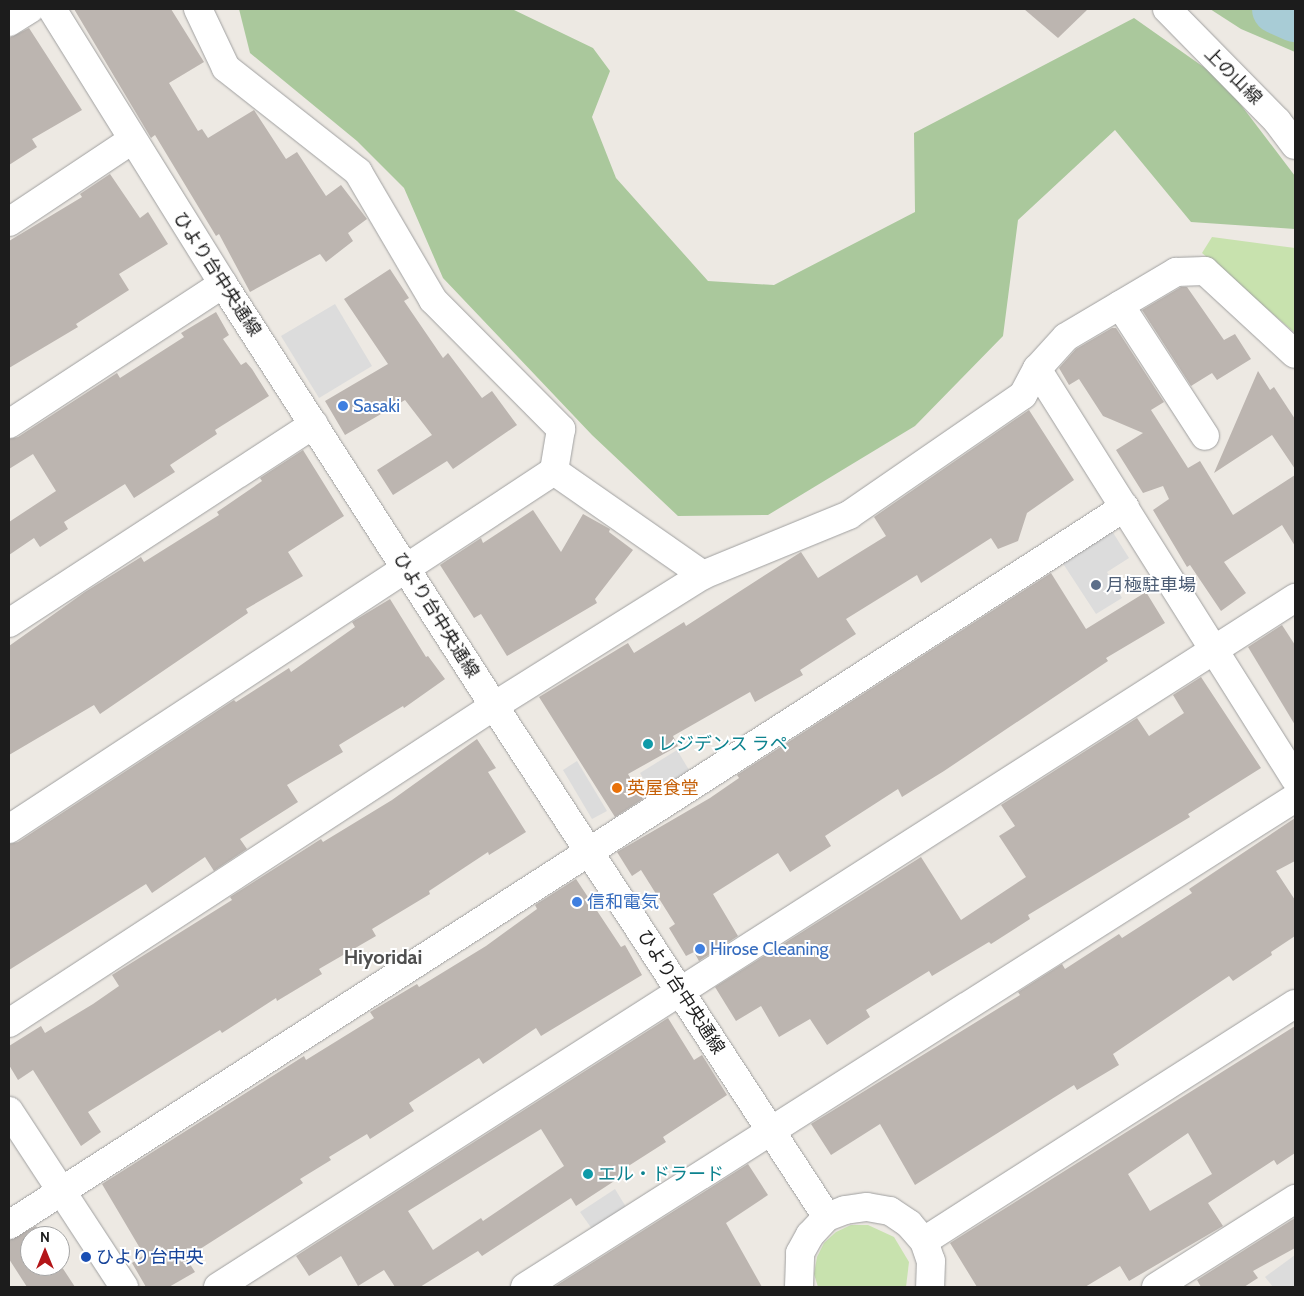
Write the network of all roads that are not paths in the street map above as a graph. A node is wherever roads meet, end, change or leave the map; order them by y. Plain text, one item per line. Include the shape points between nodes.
1 (30, 9) edge
2 (52, 9) edge
3 (198, 9) edge
4 (1166, 9) edge
5 (9, 22) edge
6 (132, 140) junction
7 (1295, 146) edge
8 (9, 222) edge
9 (223, 284) junction
10 (1120, 305) junction
11 (1295, 354) edge
12 (1037, 369) junction
13 (9, 424) edge
14 (314, 424) junction
15 (1205, 436) dead end
16 (554, 472) junction
17 (1125, 507) junction
18 (406, 566) junction
19 (703, 575) junction
20 (1295, 598) edge
21 (9, 623) edge
22 (1213, 650) junction
23 (494, 706) junction
24 (1295, 780) edge
25 (1295, 798) edge
26 (9, 829) edge
27 (591, 852) junction
28 (680, 991) junction
29 (1295, 1004) edge
30 (9, 1023) edge
31 (9, 1111) edge
32 (771, 1128) junction
33 (60, 1192) junction
34 (1295, 1199) edge
35 (827, 1217) junction
36 (9, 1225) edge
37 (924, 1241) junction
38 (124, 1287) edge
39 (218, 1287) edge
40 (525, 1287) edge
41 (799, 1287) edge
42 (930, 1287) edge
43 (1156, 1287) edge

1 - 5 street
2 - 6 street, ひより台中央通線
3 - 16 street via 226,68 358,172 433,300 561,429
4 - 7 street, 上の山線 via 1277,121
6 - 8 street
6 - 9 street, ひより台中央通線
9 - 13 street
9 - 14 street, ひより台中央通線
10 - 11 street via 1176,272 1205,271
10 - 12 street via 1066,337
10 - 15 street
12 - 17 street
12 - 19 street via 1023,395 849,515
14 - 18 street, ひより台中央通線
14 - 21 street
16 - 18 street
16 - 19 street
17 - 22 street
17 - 27 street
18 - 23 street, ひより台中央通線
18 - 26 street
19 - 23 street
20 - 22 street
22 - 24 street
22 - 28 street
23 - 27 street, ひより台中央通線
23 - 30 street
25 - 32 street
27 - 28 street, ひより台中央通線
27 - 33 street
28 - 32 street, ひより台中央通線
28 - 39 street
29 - 37 street
31 - 33 street
32 - 35 street, ひより台中央通線
32 - 40 street
33 - 36 street
33 - 38 street
34 - 43 street
35 - 37 street via 867,1207 890,1212 909,1224
35 - 41 street via 810,1235 800,1253
37 - 42 street via 931,1260

